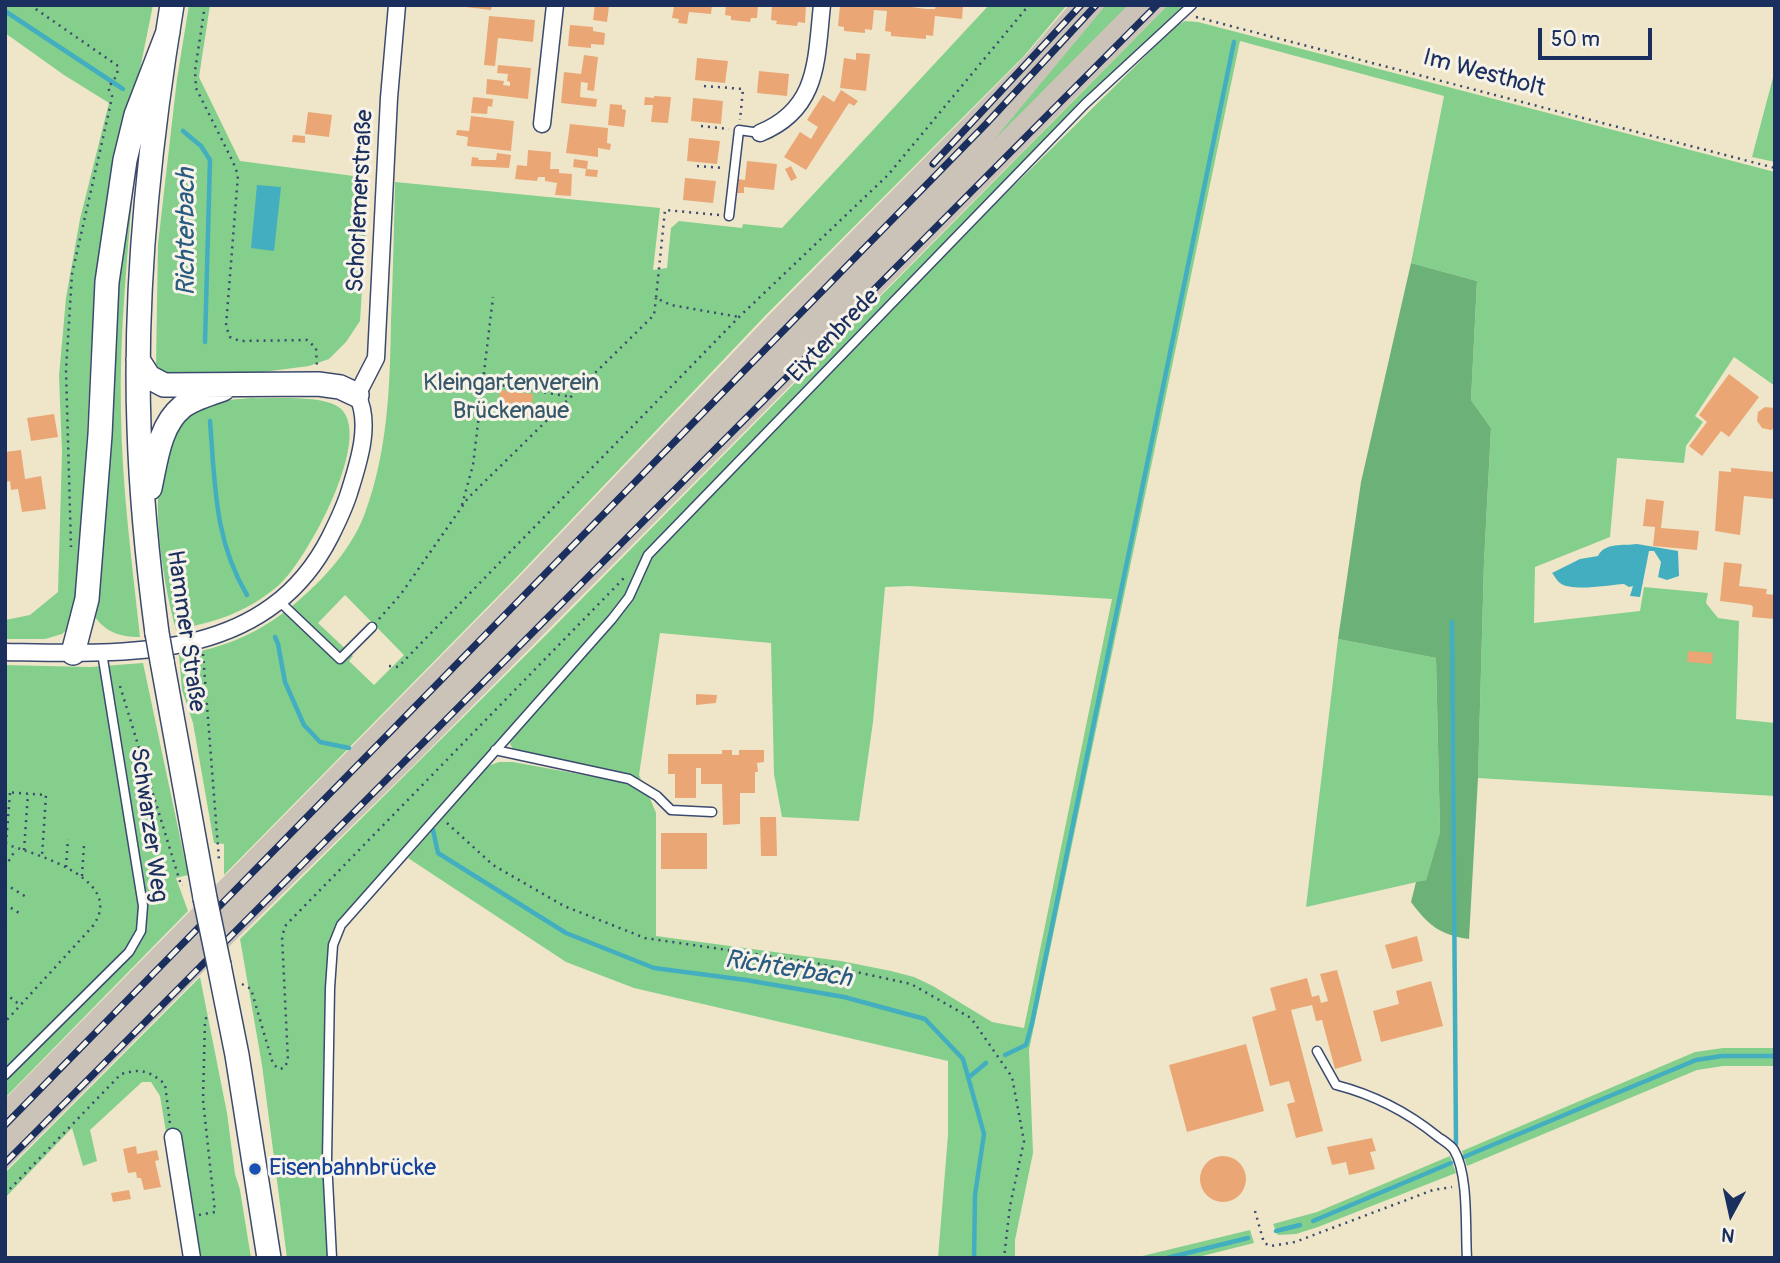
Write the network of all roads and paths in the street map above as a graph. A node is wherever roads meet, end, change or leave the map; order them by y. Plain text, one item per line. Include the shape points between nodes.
1 (30, 5) edge
2 (172, 5) edge
3 (205, 5) edge
4 (397, 5) edge
5 (555, 5) edge
6 (822, 5) edge
7 (1029, 5) edge
8 (1192, 5) edge
9 (1184, 14) junction
10 (168, 32) junction
11 (704, 86) dead end
12 (542, 124) dead end
13 (701, 126) dead end
14 (739, 130) junction
15 (760, 133) joint
16 (697, 166) dead end
17 (1775, 168) edge
18 (735, 169) junction
19 (729, 216) joint
20 (493, 297) dead end
21 (656, 298) junction
22 (738, 317) junction
23 (138, 360) junction
24 (482, 382) junction
25 (318, 384) junction
26 (228, 386) junction
27 (357, 395) junction
28 (572, 397) junction
29 (461, 508) junction
30 (144, 515) junction
31 (71, 558) dead end
32 (642, 568) junction
33 (280, 602) junction
34 (372, 627) joint
35 (5, 652) edge
36 (74, 653) junction
37 (102, 653) junction
38 (389, 666) dead end
39 (495, 750) junction
40 (8, 792) edge
41 (28, 794) junction
42 (712, 812) dead end
43 (440, 816) junction
44 (68, 839) dead end
45 (6, 844) edge
46 (84, 845) dead end
47 (17, 848) junction
48 (24, 850) junction
49 (42, 856) junction
50 (5, 867) edge
51 (66, 867) junction
52 (82, 876) junction
53 (5, 884) edge
54 (28, 898) dead end
55 (5, 904) edge
56 (19, 913) dead end
57 (5, 924) edge
58 (10, 927) dead end
59 (221, 974) junction
60 (6, 995) edge
61 (20, 1006) junction
62 (5, 1023) edge
63 (1317, 1051) dead end
64 (5, 1074) edge
65 (173, 1137) joint
66 (1462, 1185) junction
67 (5, 1194) edge
68 (1255, 1211) dead end
69 (185, 1216) junction
70 (192, 1258) edge
71 (269, 1258) edge
72 (332, 1258) edge
73 (1004, 1258) edge
74 (1467, 1258) edge

1 - 31 path via 116,63 118,70 108,88 110,107 72,274 66,370
2 - 10 main road, Hammer Straße
3 - 25 path via 196,88 238,175 226,326 230,337 240,341 307,340 316,348
4 - 27 street, Schorlemerstraße via 376,358
5 - 12 street
6 - 15 street via 815,66 804,100 790,116
7 - 22 path via 888,174
8 - 9 lane, Eixtenbrede
9 - 17 path, Im Westholt
9 - 32 lane, Eixtenbrede via 1076,114 648,555
10 - 23 main road, Hammer Straße via 143,228
10 - 36 main road via 136,115 125,160 107,282 87,598
11 - 14 path via 743,89
13 - 14 path
14 - 15 lane
14 - 18 lane
16 - 18 path
18 - 19 lane
19 - 21 path via 665,210
20 - 24 path
21 - 22 path
21 - 28 path via 654,315
22 - 38 path via 398,667
23 - 26 main road via 149,377 164,385
23 - 30 main road, Hammer Straße
24 - 28 path
24 - 29 path via 473,465
25 - 26 main road
25 - 27 main road
26 - 30 main road via 183,406 167,426
27 - 33 street via 364,415 362,440 345,507 320,556
28 - 29 path
29 - 34 path
30 - 59 main road, Hammer Straße, bridge via 157,633
32 - 39 lane, Eixtenbrede via 629,597
32 - 59 path via 627,576 286,925 282,936 288,1061 284,1068 273,1064 251,989
33 - 34 lane via 340,659
33 - 37 street via 242,626 202,640
35 - 36 street
36 - 37 street
37 - 64 lane, Schwarzer Weg via 144,906 141,931 129,952
39 - 42 lane via 629,779 671,810
39 - 43 lane
40 - 41 path
40 - 45 path
41 - 48 path
41 - 49 path via 46,795
43 - 72 lane via 341,925 333,945 327,1160
43 - 73 path via 494,865 564,906 645,938 811,962 911,984 971,1018 1012,1077 1024,1141
44 - 51 path
45 - 47 path
46 - 52 path
47 - 48 path
47 - 50 path
48 - 49 path
49 - 51 path
51 - 52 path
52 - 61 path via 95,890 100,917
53 - 54 path
55 - 56 path
57 - 58 path
59 - 69 path via 205,1020 203,1100 215,1212
59 - 71 main road, Hammer Straße
60 - 61 path
61 - 62 path
63 - 66 lane via 1336,1085 1392,1104 1453,1148
65 - 67 path via 164,1084 151,1073 135,1070 121,1074
65 - 69 street
66 - 68 path via 1271,1246 1264,1243
66 - 74 lane
69 - 70 street

